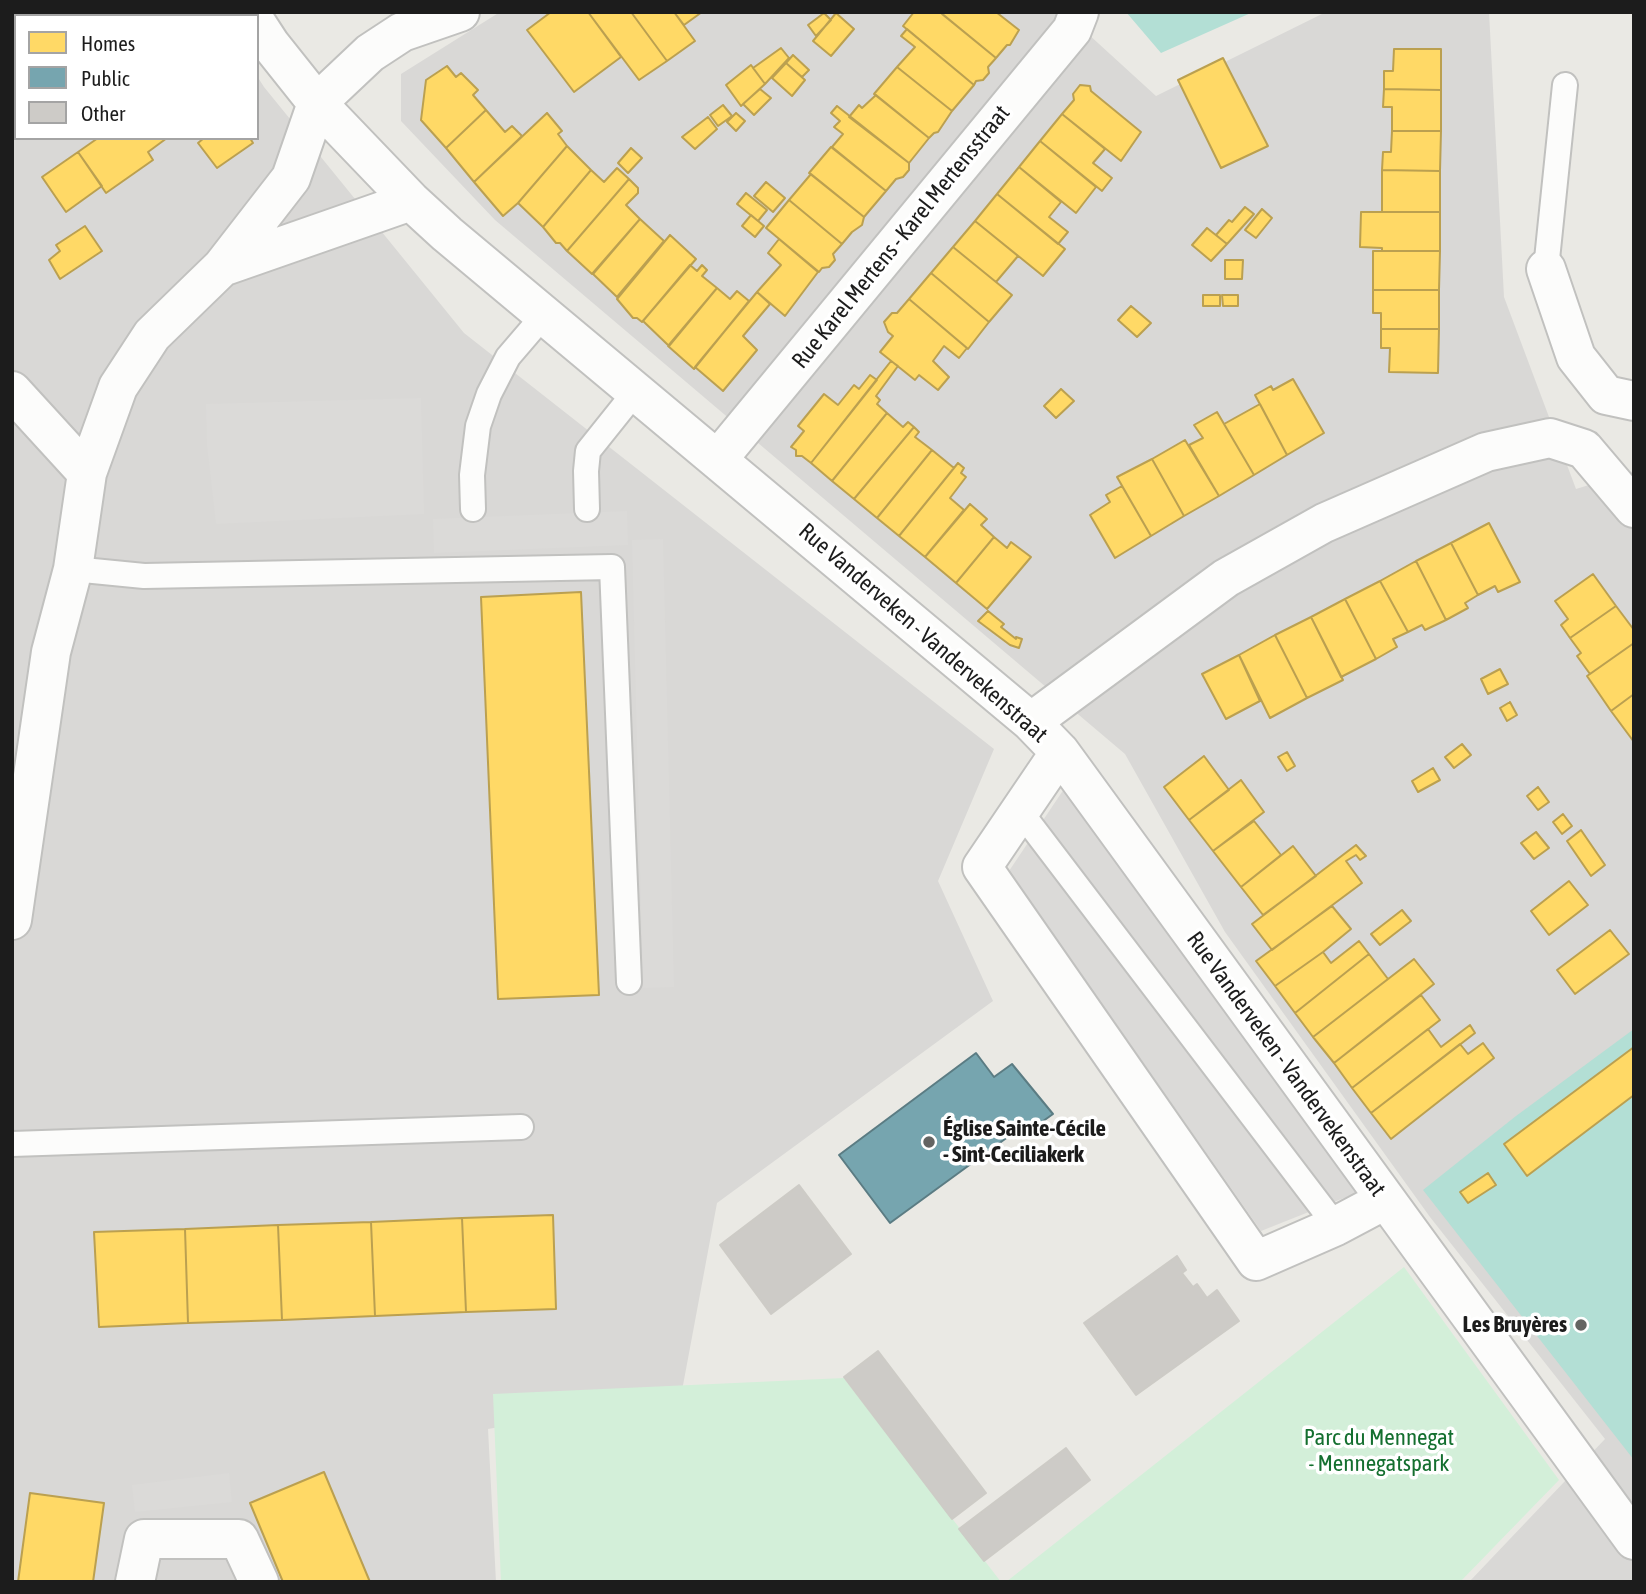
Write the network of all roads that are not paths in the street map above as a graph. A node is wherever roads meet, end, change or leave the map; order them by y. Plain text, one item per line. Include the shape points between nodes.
1 (460, 12) edge
2 (1079, 12) edge
3 (259, 27) edge
4 (1564, 85) dead end
5 (317, 103) junction
6 (411, 201) junction
7 (222, 267) junction
8 (1546, 269) joint
9 (544, 315) junction
10 (12, 391) edge
11 (636, 391) junction
12 (1634, 401) edge
13 (718, 459) junction
14 (87, 473) junction
15 (1634, 508) edge
16 (473, 509) dead end
17 (587, 509) dead end
18 (73, 569) junction
19 (1031, 722) junction
20 (1060, 752) junction
21 (1020, 811) junction
22 (12, 920) edge
23 (629, 982) dead end
24 (521, 1127) dead end
25 (12, 1144) edge
26 (1385, 1200) junction
27 (1336, 1226) junction
28 (1634, 1540) edge
29 (135, 1582) edge
30 (259, 1582) edge

1 - 5 street via 402,32 370,53
2 - 13 street, Rue Karel Mertens - Karel Mertensstraat via 1072,30
3 - 5 street, Rue Vanderveken - Vandervekenstraat
4 - 8 lane
5 - 6 street, Rue Vanderveken - Vandervekenstraat
5 - 7 street via 291,178
6 - 7 street
6 - 9 street, Rue Vanderveken - Vandervekenstraat
7 - 14 street via 152,335 118,387
8 - 12 street via 1576,357 1606,395
9 - 11 street, Rue Vanderveken - Vandervekenstraat
9 - 16 lane via 508,357 489,394 478,426
10 - 14 street
11 - 13 street, Rue Vanderveken - Vandervekenstraat
11 - 17 lane via 588,451
13 - 19 street, Rue Vanderveken - Vandervekenstraat
14 - 18 street
15 - 19 street via 1584,449 1550,438 1486,452 1324,523 1227,578
18 - 22 street via 51,652
18 - 23 lane via 144,576 612,567
19 - 20 street, Rue Vanderveken - Vandervekenstraat
20 - 21 street
20 - 26 street, Rue Vanderveken - Vandervekenstraat
21 - 27 lane
21 - 27 street via 982,867 1256,1261
24 - 25 lane
26 - 27 street
26 - 28 street, Rue Vanderveken - Vandervekenstraat
29 - 30 street via 144,1539 239,1539

